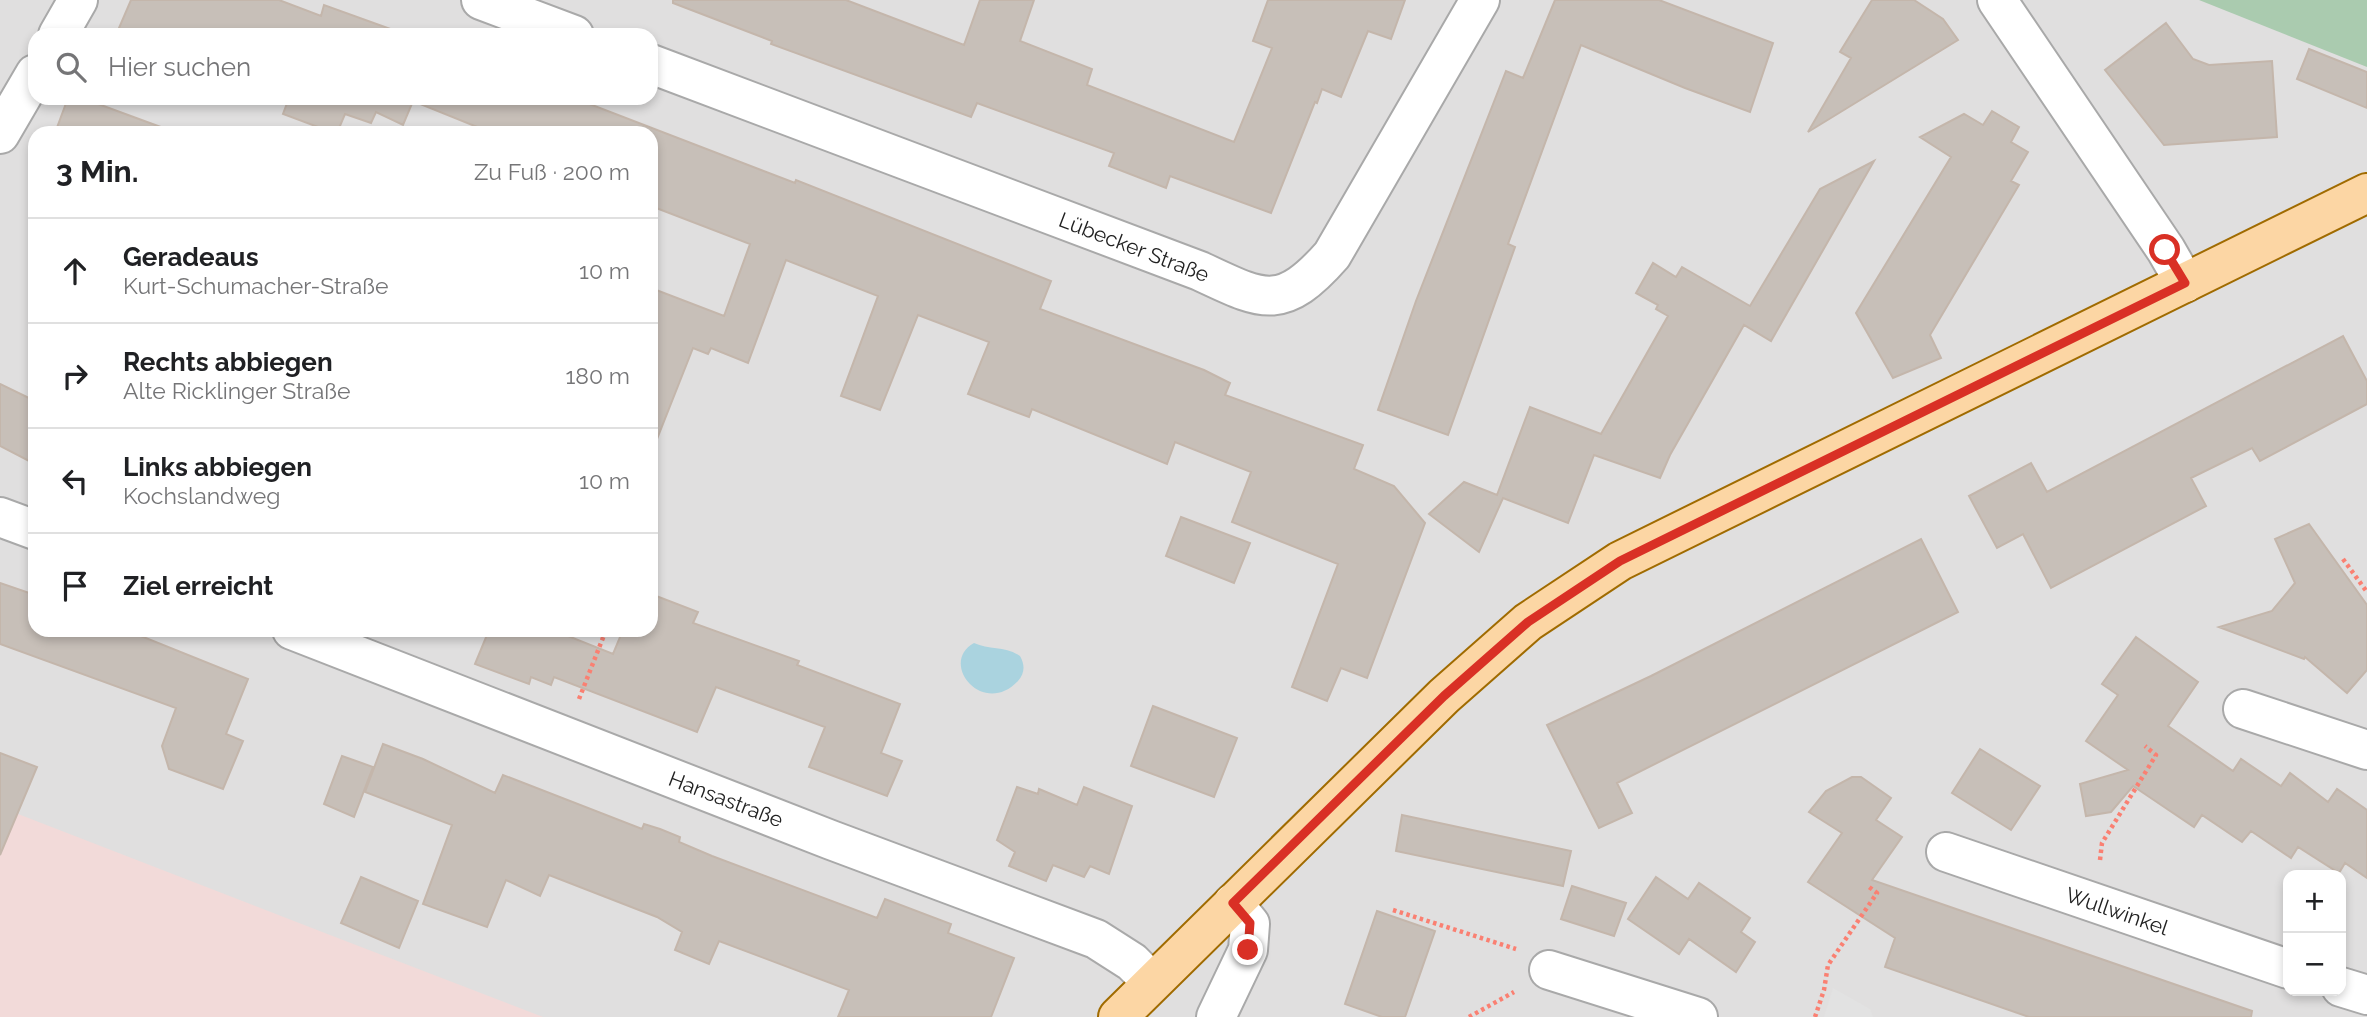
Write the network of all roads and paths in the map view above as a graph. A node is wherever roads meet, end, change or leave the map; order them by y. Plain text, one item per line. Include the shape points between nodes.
1 (78, 0) edge
2 (481, 0) edge
3 (1480, 0) edge
4 (1997, 0) edge
5 (62, 28) edge
6 (555, 28) edge
7 (658, 67) edge
8 (28, 86) edge
9 (0, 134) edge
10 (2367, 193) edge
11 (2185, 283) junction
12 (0, 517) edge
13 (28, 527) edge
14 (2343, 559) dead end
15 (2367, 592) edge
16 (310, 637) edge
17 (603, 637) edge
18 (2243, 709) dead end
19 (565, 736) junction
20 (2145, 746) dead end
21 (2367, 750) edge
22 (1946, 852) dead end
23 (1869, 887) dead end
24 (1233, 903) junction
25 (2095, 903) junction
26 (1393, 909) dead end
27 (2283, 967) edge
28 (1549, 970) junction
29 (1152, 982) junction
30 (2346, 988) edge
31 (2367, 995) edge
32 (1118, 1017) edge
33 (1216, 1017) edge
34 (1469, 1017) edge
35 (1698, 1017) edge
36 (1815, 1017) edge

1 - 5 street
2 - 6 street
3 - 7 street, Lübecker Straße via 1332,255 1312,277 1269,297 1251,294
4 - 11 street
8 - 9 street
10 - 11 main road
11 - 24 main road via 1620,561 1528,622 1453,687
12 - 13 street
14 - 15 path
16 - 19 street, Hansastraße
17 - 19 path
18 - 21 street
19 - 29 street, Hansastraße via 1096,939 1132,962
20 - 25 path via 2156,755 2102,843
22 - 25 street, Wullwinkel
23 - 36 path via 1877,893 1828,965
24 - 29 main road
24 - 33 street via 1250,923 1248,950
25 - 27 street, Wullwinkel
26 - 28 path via 1530,953
28 - 34 path
28 - 35 street
29 - 32 main road
30 - 31 street

